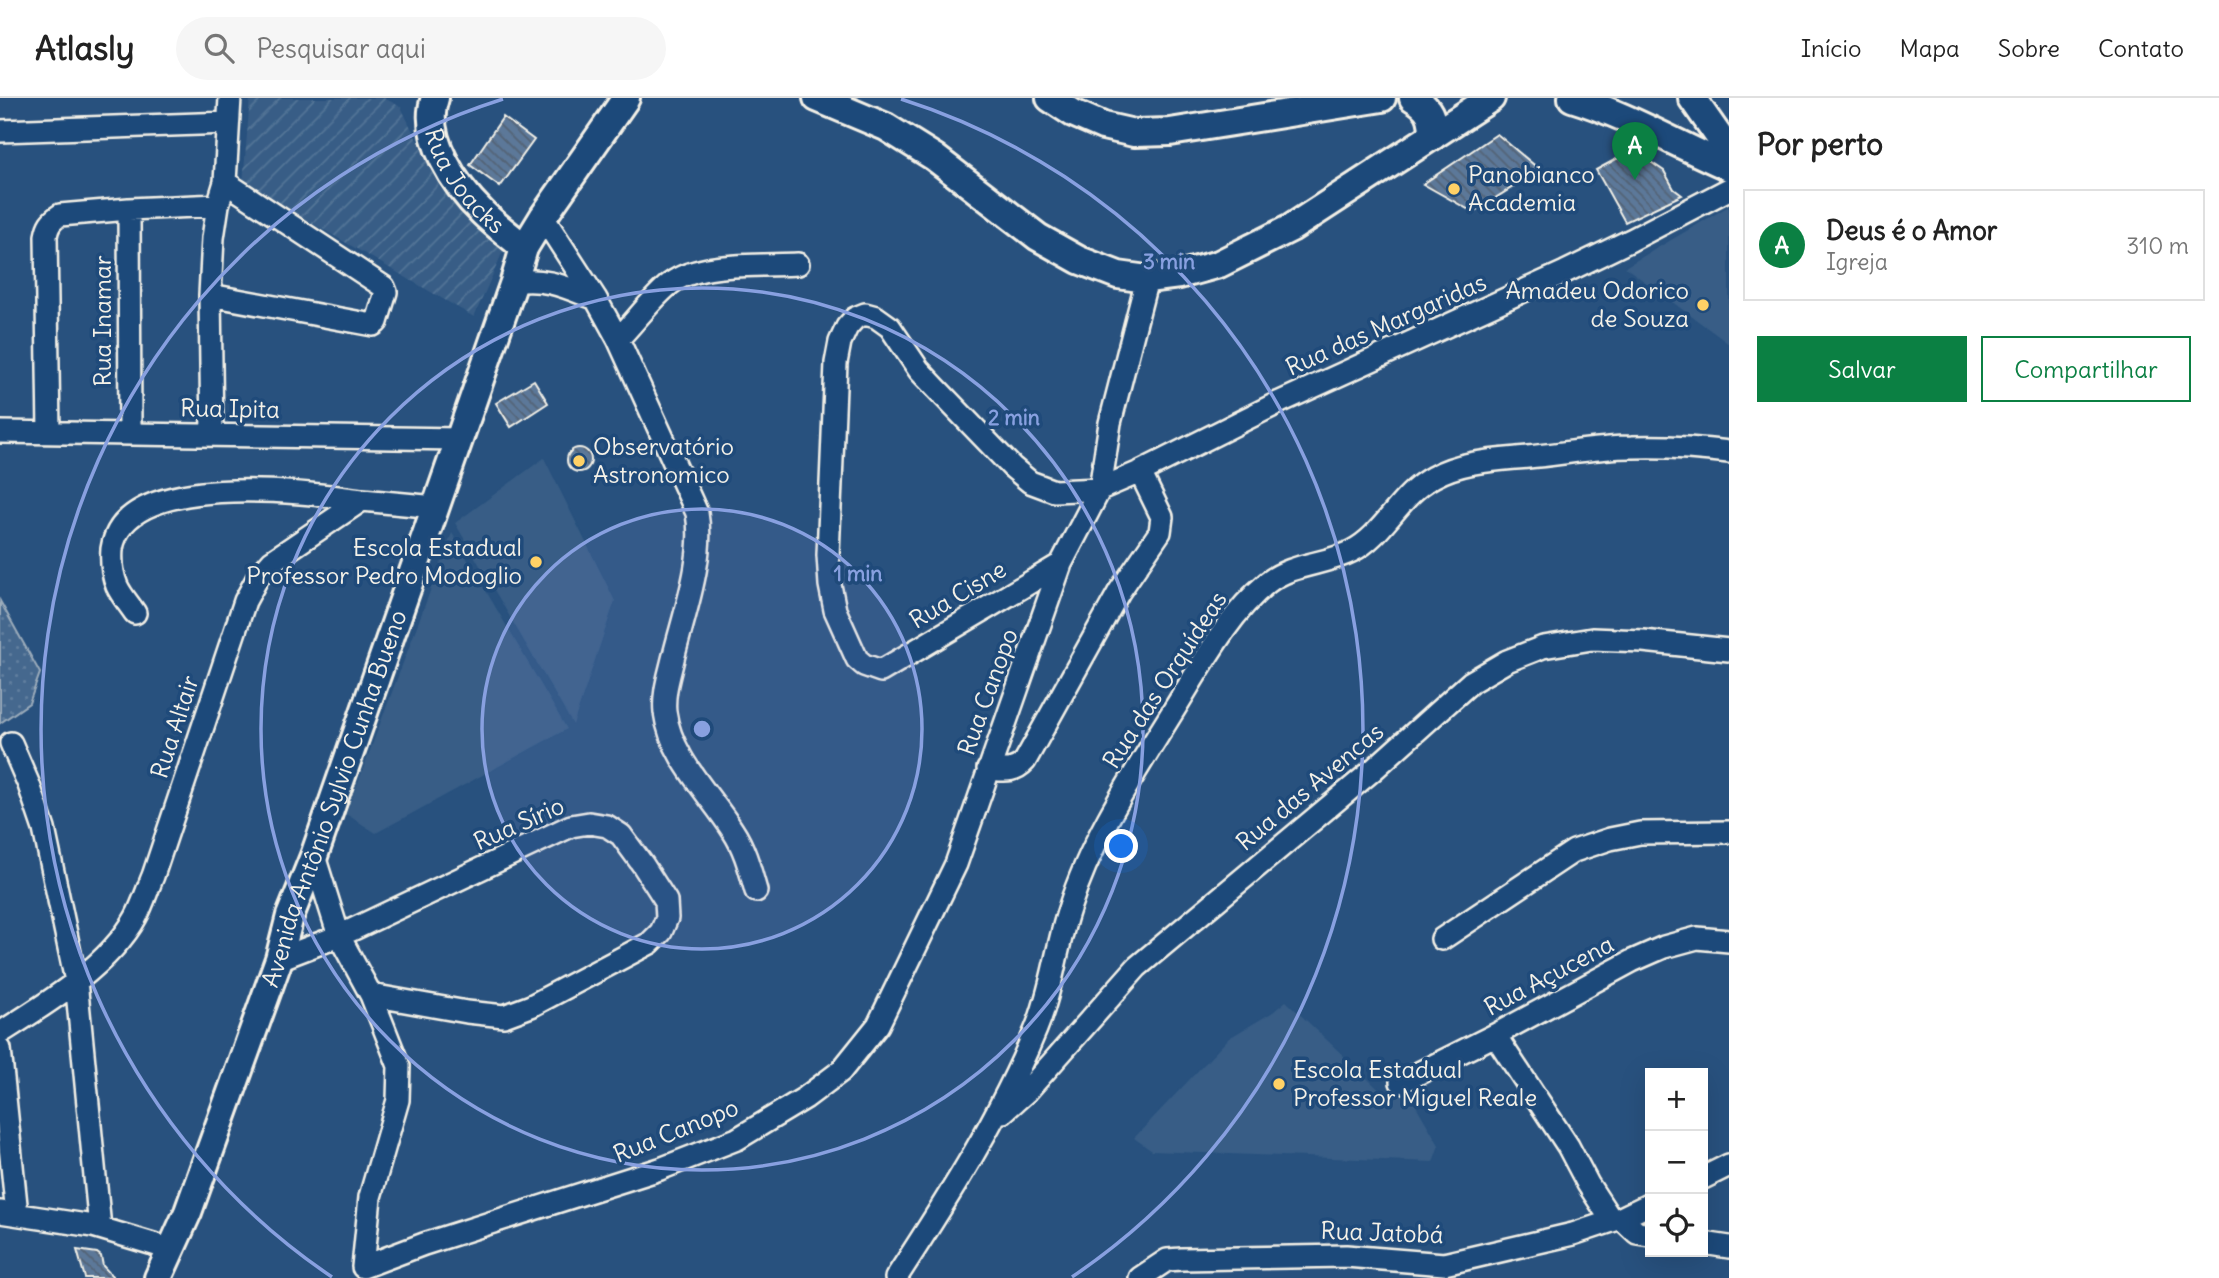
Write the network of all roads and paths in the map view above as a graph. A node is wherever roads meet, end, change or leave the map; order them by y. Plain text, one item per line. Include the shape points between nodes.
1 (230, 98) edge
2 (435, 98) edge
3 (626, 98) edge
4 (817, 98) edge
5 (1050, 98) edge
6 (1382, 98) edge
7 (1413, 98) edge
8 (1492, 98) edge
9 (1572, 98) edge
10 (1692, 98) edge
11 (1632, 110) edge
12 (1707, 110) edge
13 (228, 123) junction
14 (0, 131) edge
15 (1433, 136) junction
16 (1729, 152) edge
17 (1729, 167) edge
18 (225, 182) junction
19 (1729, 188) edge
20 (218, 205) junction
21 (129, 209) junction
22 (543, 217) junction
23 (524, 248) junction
24 (798, 264) dead end
25 (1147, 279) junction
26 (514, 282) junction
27 (211, 295) junction
28 (596, 299) junction
29 (618, 340) junction
30 (0, 432) edge
31 (49, 432) junction
32 (130, 433) junction
33 (212, 435) junction
34 (460, 439) junction
35 (1729, 452) edge
36 (1140, 472) junction
37 (1100, 489) junction
38 (362, 500) junction
39 (436, 507) junction
40 (1061, 564) junction
41 (135, 613) dead end
42 (1729, 650) edge
43 (11, 743) dead end
44 (988, 769) junction
45 (1729, 832) edge
46 (314, 856) junction
47 (756, 891) dead end
48 (339, 936) junction
49 (1442, 939) dead end
50 (1729, 941) edge
51 (279, 959) junction
52 (76, 981) junction
53 (371, 995) junction
54 (0, 1033) edge
55 (1494, 1035) junction
56 (0, 1049) edge
57 (1401, 1082) dead end
58 (994, 1121) junction
59 (1729, 1165) edge
60 (1708, 1176) edge
61 (1645, 1206) edge
62 (9, 1213) edge
63 (1617, 1220) junction
64 (100, 1228) junction
65 (1645, 1234) edge
66 (1708, 1244) edge
67 (1729, 1247) edge
68 (170, 1248) junction
69 (1444, 1265) junction
70 (158, 1278) edge
71 (896, 1278) edge
72 (1140, 1278) edge
73 (1404, 1278) edge

1 - 13 street
2 - 23 main road, Rua Joacks via 431,119 434,141 457,183
3 - 22 main road, Avenida Antônio Sylvio Cunha Bueno
4 - 25 main road via 886,127 922,149 1038,237 1118,275
5 - 6 main road via 1083,118 1134,133 1170,132
7 - 15 main road via 1430,112
8 - 15 main road
9 - 11 main road
10 - 12 main road
11 - 17 main road via 1685,148
12 - 16 main road
13 - 14 street
13 - 18 street
15 - 25 main road via 1279,234 1219,264
18 - 20 street
18 - 27 street via 387,292 373,325
19 - 36 street, Rua das Margaridas via 1576,267 1280,402
20 - 21 street
20 - 27 street
21 - 31 street via 60,215 48,227
21 - 32 street, Rua Inamar
22 - 23 main road, Avenida Antônio Sylvio Cunha Bueno
22 - 28 street
23 - 26 main road, Avenida Antônio Sylvio Cunha Bueno
24 - 29 street via 689,274 670,284
25 - 37 street, Rua Canopo via 1110,423
26 - 28 street via 552,282
26 - 34 main road, Avenida Antônio Sylvio Cunha Bueno
27 - 33 street
28 - 29 street
29 - 47 street via 697,513 701,531 667,684 670,735 735,833
30 - 31 street, Rua Ipita
31 - 32 street, Rua Ipita
32 - 33 street, Rua Ipita
33 - 34 street, Rua Ipita
34 - 39 main road, Avenida Antônio Sylvio Cunha Bueno
35 - 58 street, Rua das Orquídeas via 1629,447 1456,467 1416,489 1374,536 1353,551 1293,569 1270,580 1250,598 1220,635 1092,848 1069,909 1038,1024
36 - 37 street, Rua das Margaridas
36 - 44 street via 1162,517 1160,532 1119,592 1025,761 1010,771
37 - 40 street, Rua Canopo
37 - 40 street, Rua Cisne via 1054,491 1030,482 919,370 890,327 876,317 865,314 855,318 844,334 836,363 828,555 835,610 857,659 881,671
38 - 39 street
38 - 41 street via 279,491 194,493 162,499 121,525 114,539 112,573
38 - 52 street, Rua Altair via 293,545 258,577 244,601 135,918 113,947
39 - 46 main road, Avenida Antônio Sylvio Cunha Bueno
40 - 44 street, Rua Canopo
42 - 58 street, Rua das Avencas via 1592,639 1542,647 1471,682 1137,967 1028,1090
43 - 52 street via 44,830
44 - 53 street, Rua Canopo via 956,863 878,1025 841,1071 737,1139 363,1267 370,1197 398,1100 399,1066
45 - 49 street via 1640,833 1574,851
46 - 48 street, Rua Canopo
46 - 51 main road, Avenida Antônio Sylvio Cunha Bueno
48 - 51 street, Rua Sírio
48 - 53 street, Rua Canopo
48 - 53 street, Rua Sírio via 571,826 589,823 607,826 621,835 666,901 662,932 650,943 504,1016
50 - 55 street, Rua Açucena via 1697,938 1664,947
51 - 68 main road, Avenida Antônio Sylvio Cunha Bueno via 188,1212
52 - 54 street, Rua Altair
52 - 64 street
55 - 57 street, Rua Açucena
55 - 63 street via 1588,1184
56 - 62 street
58 - 71 street
59 - 60 street
61 - 63 street, Rua Jatobá
62 - 64 street
63 - 65 street
63 - 69 street, Rua Jatobá
64 - 68 street
66 - 67 street
68 - 70 main road, Avenida Antônio Sylvio Cunha Bueno
69 - 72 street, Rua Jatobá via 1346,1256 1182,1259 1167,1261
69 - 73 street

